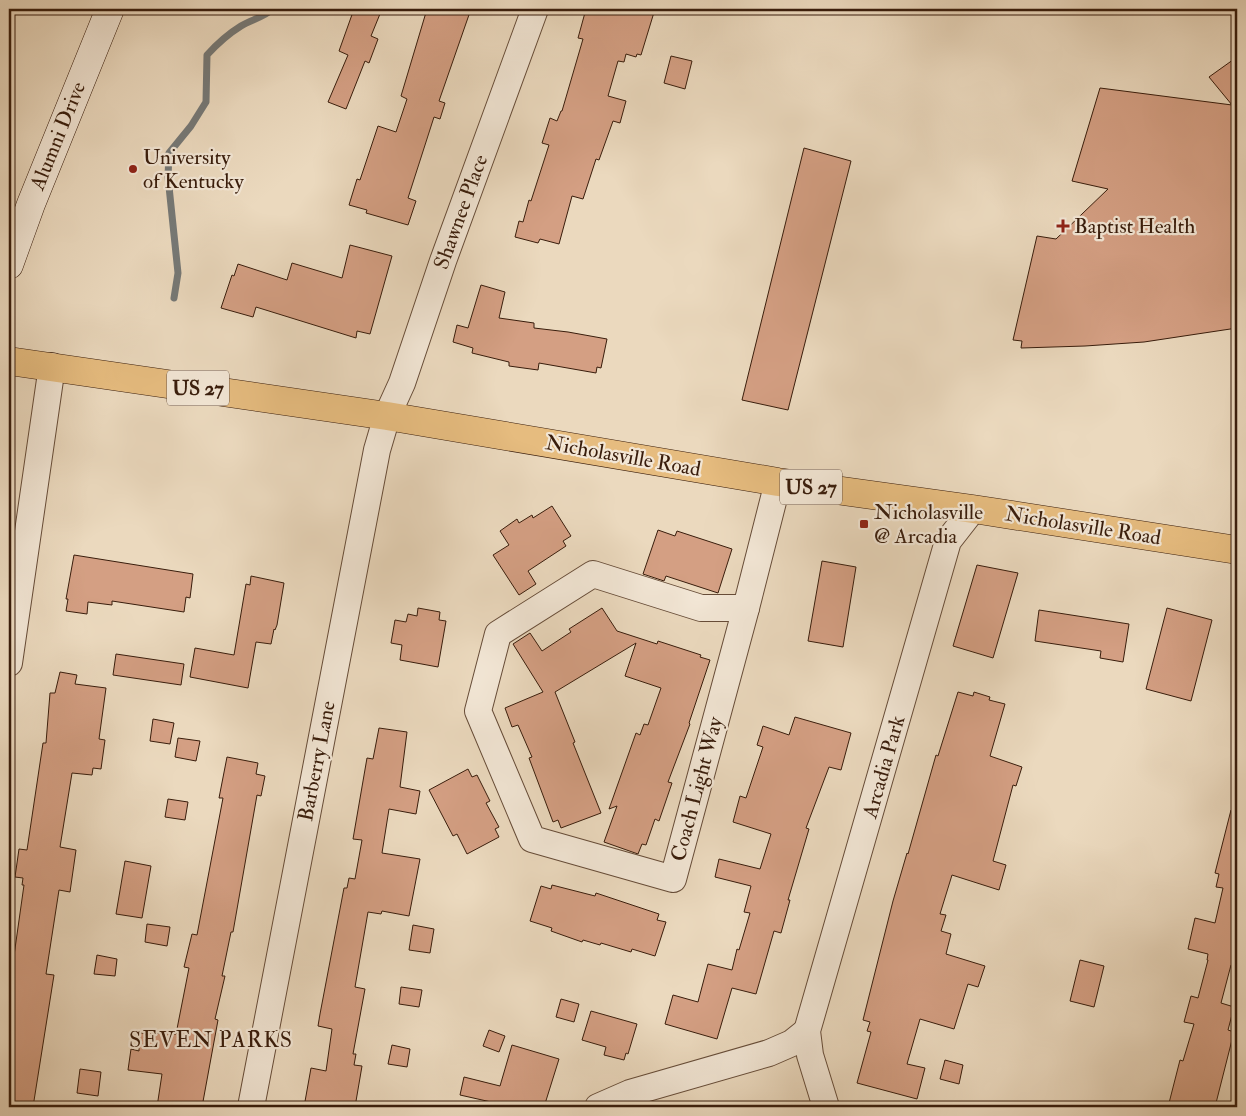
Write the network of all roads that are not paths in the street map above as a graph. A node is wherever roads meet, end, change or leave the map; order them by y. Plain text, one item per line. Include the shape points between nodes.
1 (110, 9) edge
2 (535, 9) edge
3 (9, 265) edge
4 (9, 361) edge
5 (52, 366) junction
6 (387, 416) junction
7 (778, 482) junction
8 (973, 509) junction
9 (1237, 550) edge
10 (746, 608) junction
11 (9, 663) edge
12 (808, 1031) junction
13 (251, 1107) edge
14 (598, 1107) edge
15 (826, 1107) edge

1 - 3 main road, Alumni Drive
2 - 6 street, Shawnee Place via 402,384
4 - 5 main road, Nicholasville Road / US 27
5 - 6 main road, Nicholasville Road / US 27
5 - 11 street
6 - 7 main road, Nicholasville Road / US 27
6 - 13 street, Barberry Lane via 374,469
7 - 8 main road, Nicholasville Road / US 27
7 - 10 street, Coach Light Way
8 - 9 main road, Nicholasville Road / US 27
8 - 12 street, Arcadia Park via 948,541
10 - 10 street, Coach Light Way via 701,608 593,574 498,634 478,711 532,839 672,879
12 - 14 street via 792,1043 768,1053 630,1093
12 - 15 street, Arcadia Park via 810,1056

